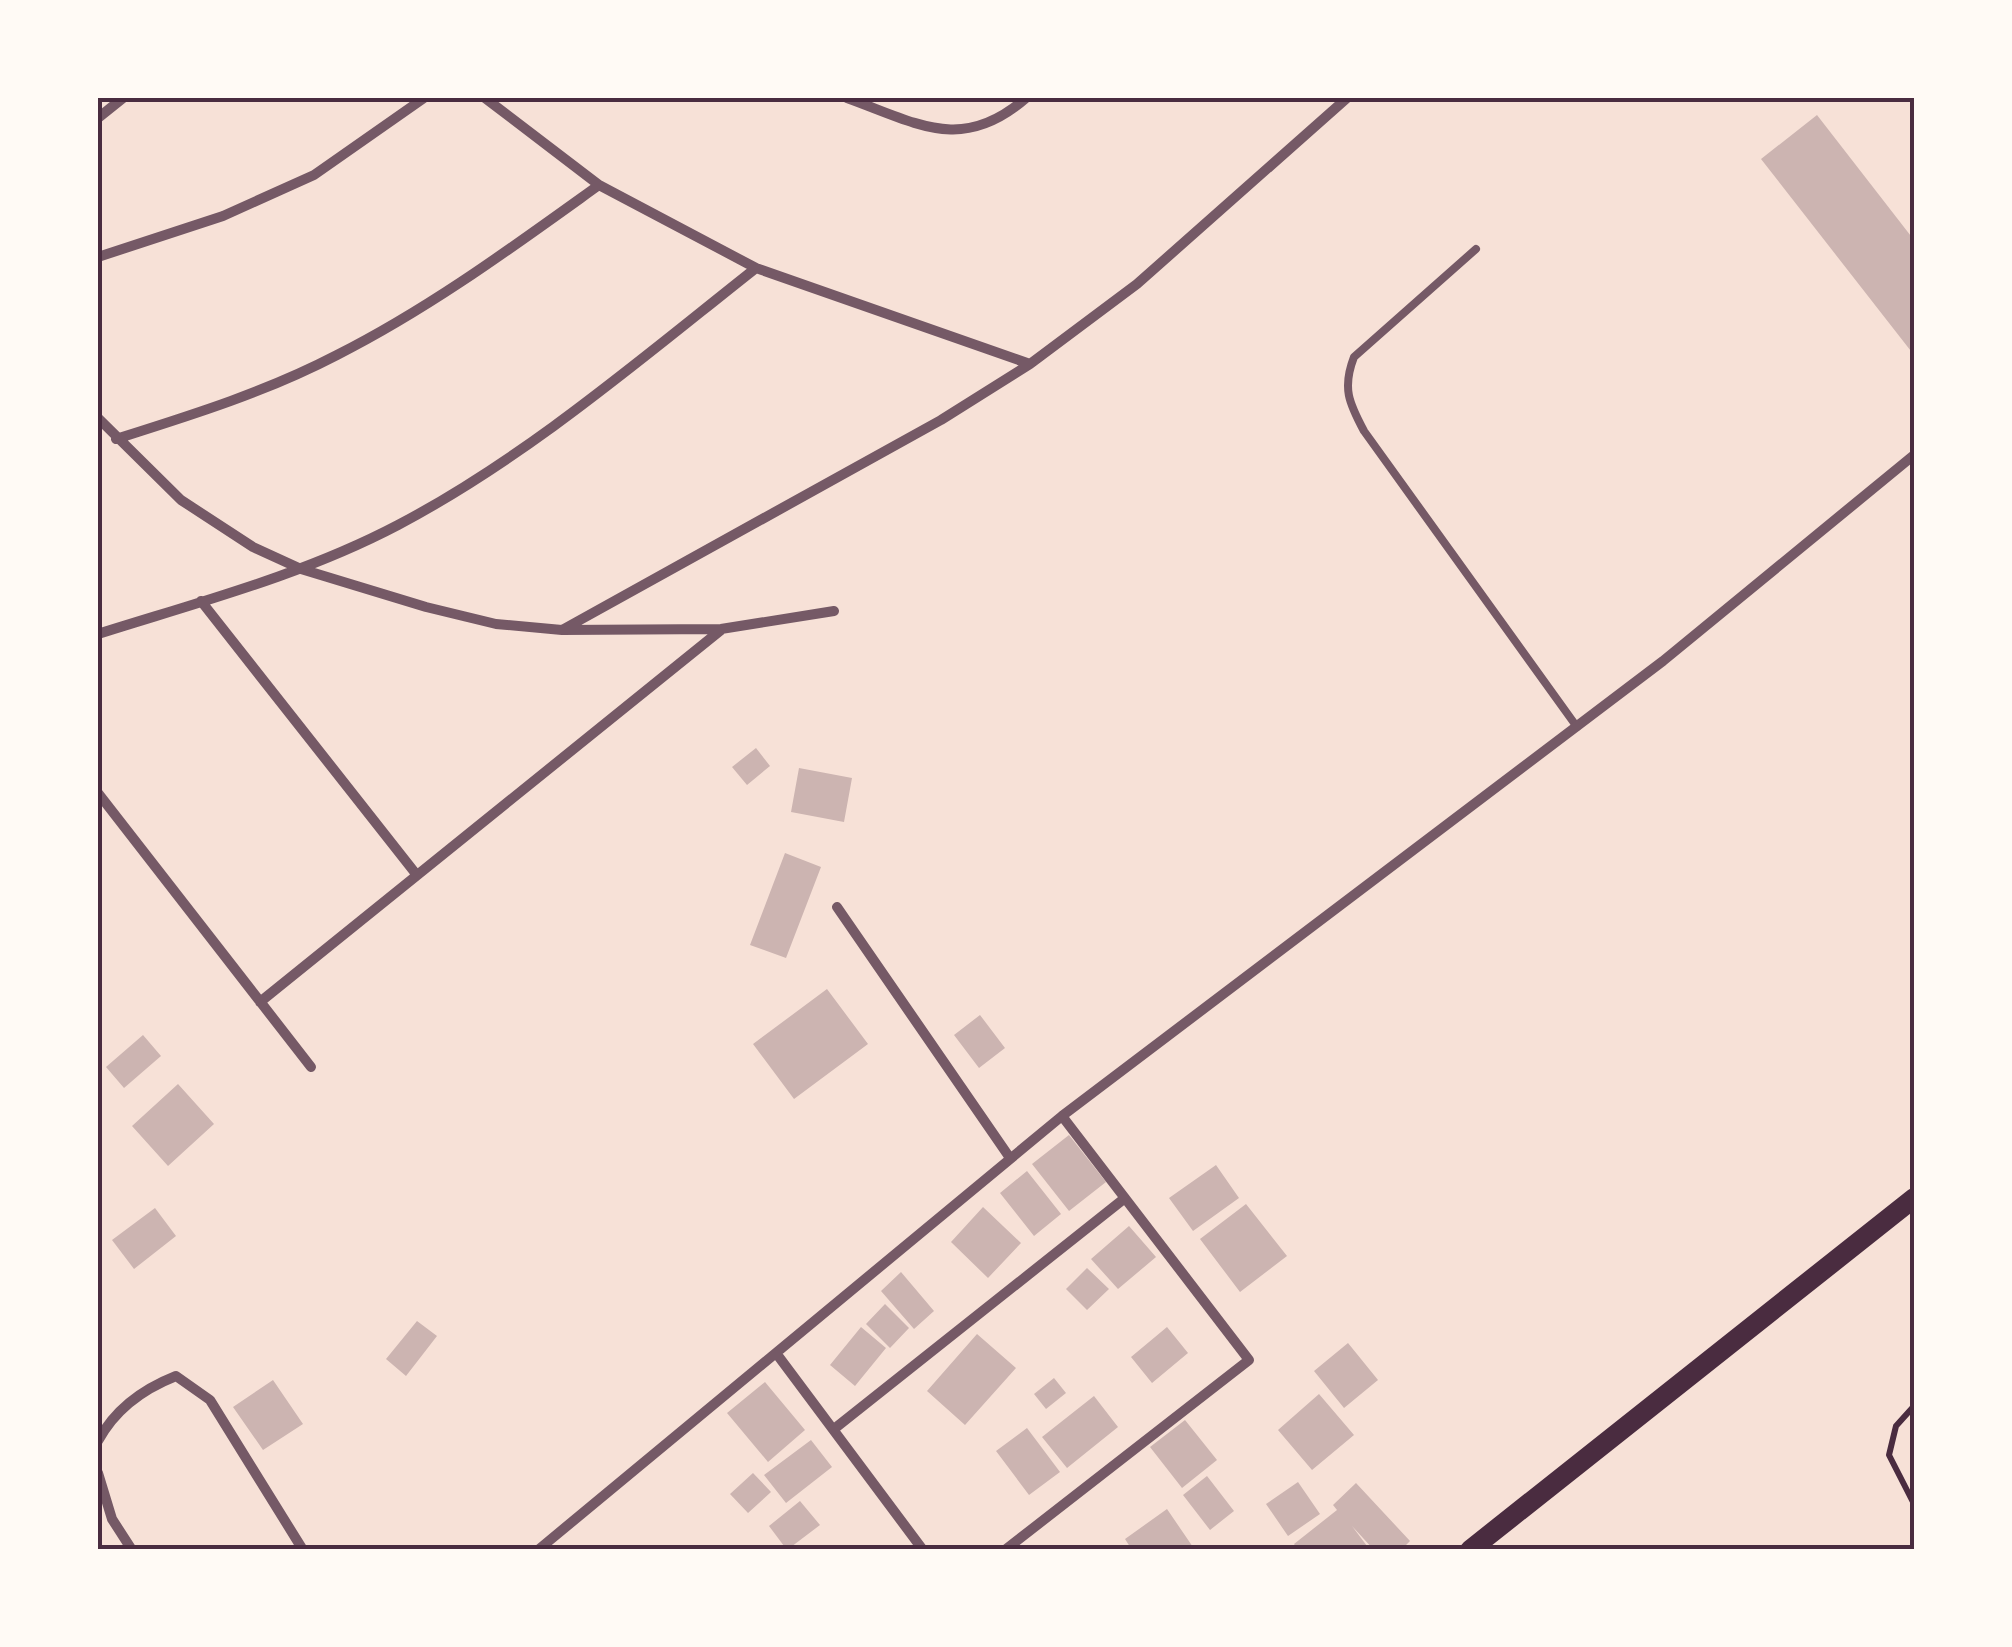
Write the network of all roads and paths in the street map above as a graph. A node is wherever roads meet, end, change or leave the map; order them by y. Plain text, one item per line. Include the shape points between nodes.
1 (123, 98) edge
2 (424, 98) edge
3 (486, 98) edge
4 (846, 98) edge
5 (1026, 98) edge
6 (1347, 98) edge
7 (98, 118) edge
8 (599, 186) junction
9 (1476, 250) dead end
10 (98, 256) edge
11 (756, 268) junction
12 (1030, 364) junction
13 (98, 418) edge
14 (116, 440) junction
15 (1914, 455) edge
16 (301, 569) junction
17 (201, 601) junction
18 (834, 611) dead end
19 (721, 629) junction
20 (562, 630) junction
21 (98, 634) edge
22 (1577, 727) junction
23 (98, 793) edge
24 (416, 874) junction
25 (836, 907) dead end
26 (260, 1002) junction
27 (311, 1067) dead end
28 (1062, 1116) junction
29 (1010, 1158) junction
30 (1126, 1198) junction
31 (1914, 1198) edge
32 (776, 1354) junction
33 (1914, 1406) edge
34 (834, 1429) junction
35 (98, 1441) edge
36 (98, 1473) edge
37 (1914, 1504) edge
38 (132, 1550) edge
39 (303, 1550) edge
40 (538, 1550) edge
41 (923, 1550) edge
42 (1004, 1550) edge
43 (1470, 1550) edge

1 - 7 street
2 - 10 street via 314,175 223,216
3 - 8 street
4 - 5 street via 956,130 978,129
6 - 12 street via 1137,284
8 - 11 street
8 - 14 street via 474,275 338,355 237,401
9 - 22 lane via 1354,357 1346,397
11 - 12 street
11 - 16 street via 519,448 399,524
12 - 20 street
13 - 14 street
14 - 16 street via 182,500 253,547
15 - 22 street
16 - 17 street
16 - 20 street via 496,624
17 - 21 street
17 - 24 street
18 - 19 street
19 - 20 street
19 - 24 street
22 - 28 street
23 - 26 street
24 - 26 street
25 - 29 street
26 - 27 street
28 - 29 street
28 - 30 street
29 - 32 street
30 - 34 street
30 - 42 street via 1249,1360
31 - 43 main road
32 - 34 street
32 - 40 street
33 - 37 path via 1896,1426 1889,1455
34 - 41 street
35 - 39 street via 107,1424 150,1387 176,1376 194,1384
36 - 38 street via 112,1518

